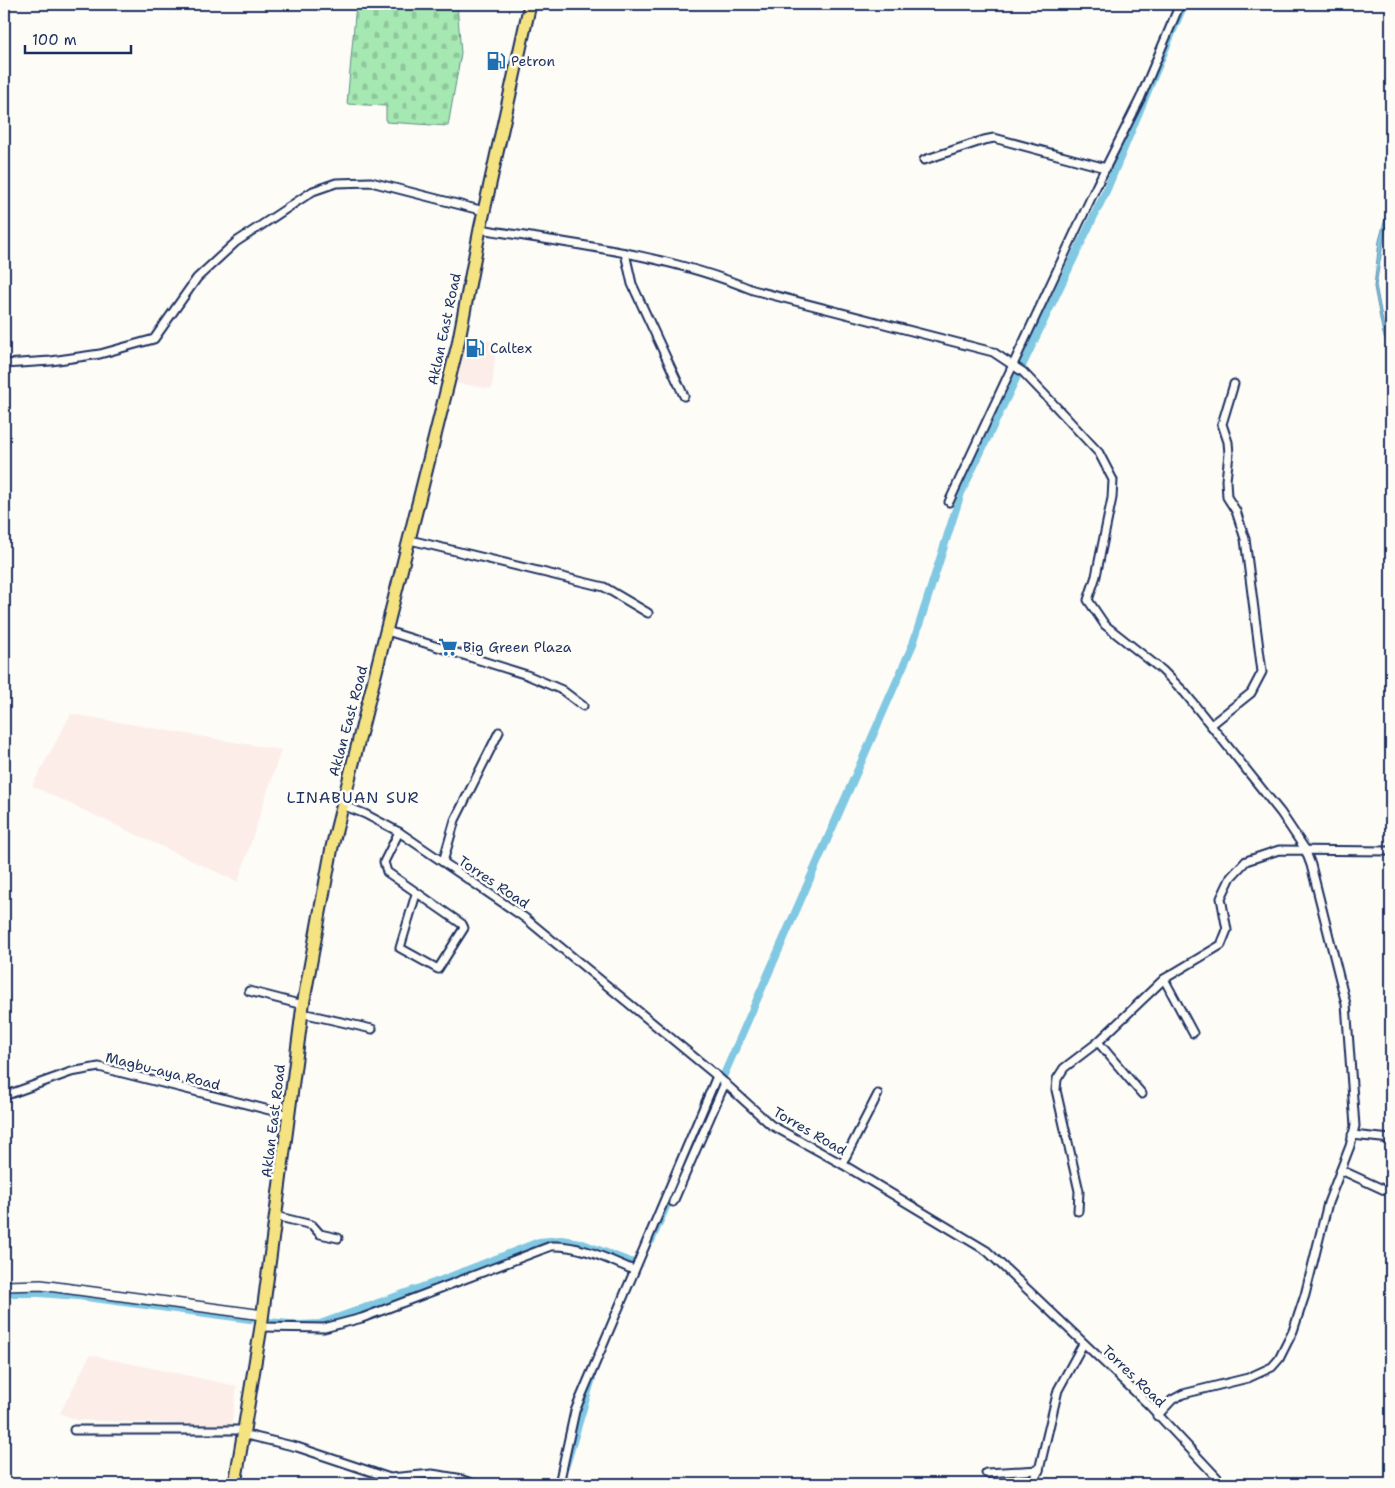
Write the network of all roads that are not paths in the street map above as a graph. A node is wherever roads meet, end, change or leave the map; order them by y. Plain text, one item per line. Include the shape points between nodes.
1 (530, 4) edge
2 (1180, 4) edge
3 (924, 160) dead end
4 (1106, 168) junction
5 (484, 212) junction
6 (480, 229) junction
7 (625, 253) junction
8 (4, 364) edge
9 (1014, 366) junction
10 (1234, 384) dead end
11 (684, 396) dead end
12 (949, 502) dead end
13 (410, 540) junction
14 (648, 613) dead end
15 (387, 631) junction
16 (582, 706) dead end
17 (1211, 725) junction
18 (500, 732) dead end
19 (342, 805) junction
20 (399, 832) junction
21 (1305, 849) junction
22 (1391, 851) edge
23 (443, 862) junction
24 (416, 894) junction
25 (1164, 979) junction
26 (248, 991) dead end
27 (302, 1009) junction
28 (372, 1029) dead end
29 (1193, 1033) dead end
30 (1098, 1042) junction
31 (722, 1080) junction
32 (878, 1094) dead end
33 (1142, 1094) dead end
34 (4, 1096) edge
35 (288, 1114) junction
36 (1352, 1135) junction
37 (1391, 1139) edge
38 (842, 1164) junction
39 (1341, 1170) junction
40 (1391, 1193) edge
41 (673, 1202) dead end
42 (1078, 1211) dead end
43 (276, 1216) junction
44 (338, 1238) dead end
45 (634, 1270) junction
46 (4, 1286) edge
47 (262, 1321) junction
48 (1083, 1344) junction
49 (1158, 1416) junction
50 (74, 1430) dead end
51 (243, 1432) junction
52 (1039, 1470) junction
53 (986, 1473) dead end
54 (235, 1484) edge
55 (474, 1484) edge
56 (559, 1484) edge
57 (1032, 1484) edge
58 (1223, 1484) edge

1 - 5 main road, Aklan East Road
2 - 4 street via 1140,99
3 - 4 street via 994,138
4 - 9 street
5 - 6 main road, Aklan East Road
5 - 8 street via 371,182 336,183 312,191 236,242 196,278 154,339 100,354
6 - 7 street
6 - 13 main road, Aklan East Road via 458,344
7 - 9 street via 716,274 753,290 993,352
7 - 11 street via 632,284
9 - 12 street
9 - 17 street via 1099,453 1113,480 1096,576 1088,600 1105,626 1162,670 1186,693
10 - 17 street via 1222,424 1229,454 1227,497 1236,511 1245,539 1262,672 1251,693
13 - 14 street via 604,587
13 - 15 main road, Aklan East Road
15 - 16 street via 526,675 562,690
15 - 19 main road, Aklan East Road
17 - 21 street via 1281,813
18 - 23 street via 455,820
19 - 20 street, Torres Road
19 - 27 main road, Aklan East Road
20 - 23 street, Torres Road
20 - 24 street via 384,867
21 - 22 street
21 - 25 street via 1279,850 1246,861 1231,876 1221,898 1227,930 1220,945
21 - 36 street via 1346,1004
23 - 31 street, Torres Road via 525,918
24 - 24 street via 400,948 438,969 464,928
25 - 29 street
25 - 30 street
26 - 27 street
27 - 28 street
27 - 35 main road, Aklan East Road
30 - 33 street
30 - 42 street via 1064,1068 1057,1079 1058,1107 1080,1191
31 - 38 street, Torres Road via 772,1126
31 - 41 street
31 - 45 street
32 - 38 street
34 - 35 street, Magbu-aya Road via 71,1072 99,1067
35 - 43 main road, Aklan East Road
36 - 37 street
36 - 39 street
38 - 48 street, Torres Road via 987,1251
39 - 40 street
39 - 49 street via 1318,1236 1305,1295 1279,1359 1272,1367 1248,1378 1183,1394 1172,1400
43 - 44 street via 312,1225 320,1234
43 - 47 main road, Aklan East Road
45 - 47 street via 580,1248 551,1246 343,1323 316,1329
45 - 56 street via 575,1411
46 - 47 street via 40,1285
47 - 51 main road, Aklan East Road
48 - 49 street, Torres Road
48 - 52 street via 1058,1390
49 - 58 street, Torres Road
50 - 51 street
51 - 54 main road, Aklan East Road
51 - 55 street via 390,1478 432,1474
52 - 53 street
52 - 57 street

